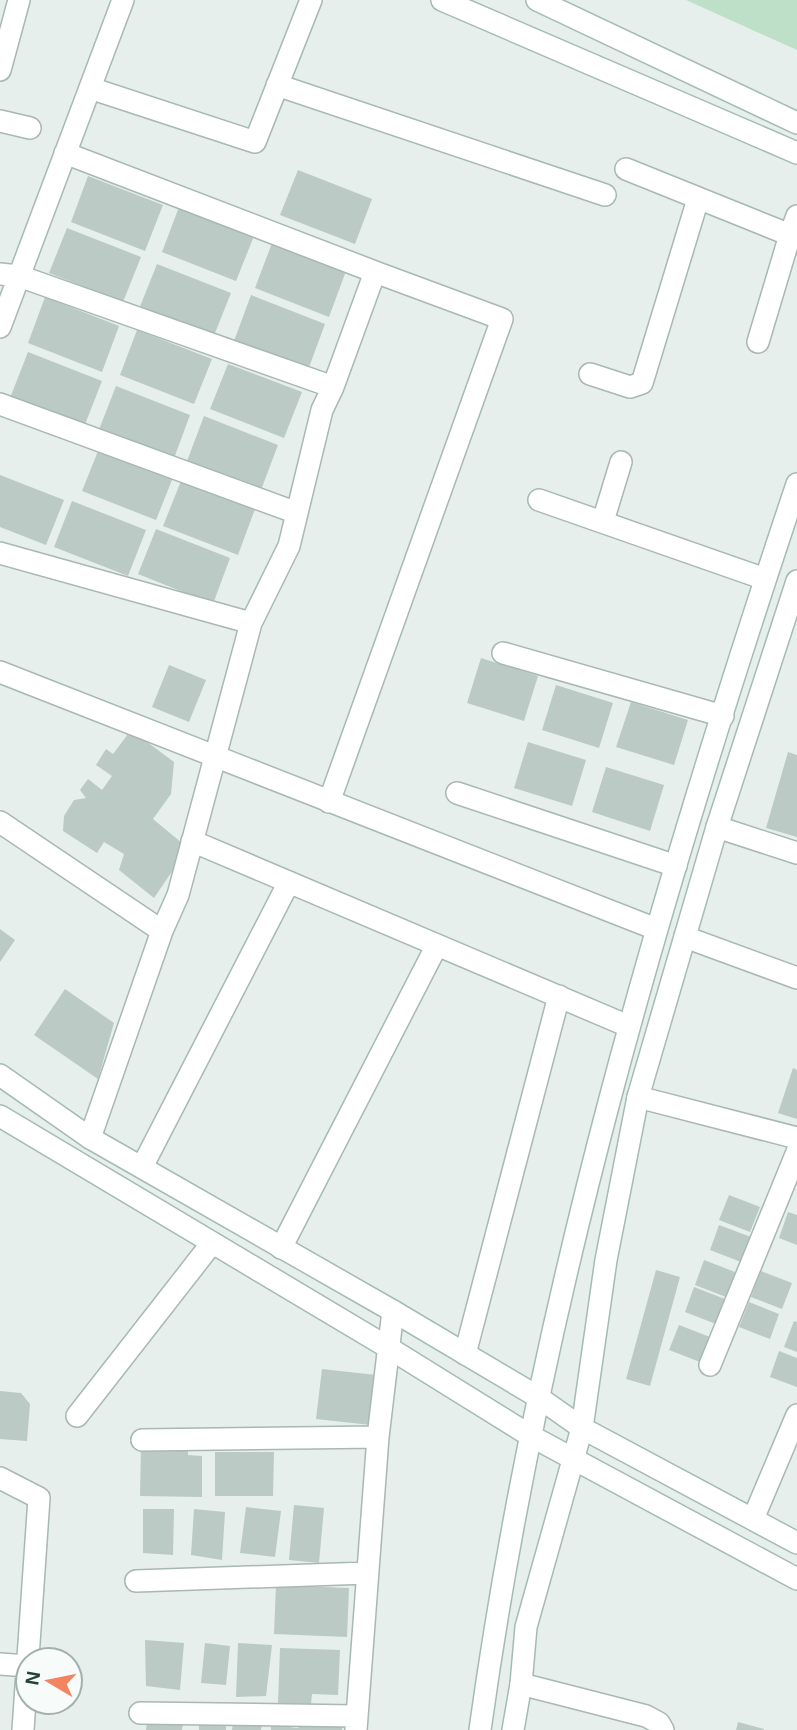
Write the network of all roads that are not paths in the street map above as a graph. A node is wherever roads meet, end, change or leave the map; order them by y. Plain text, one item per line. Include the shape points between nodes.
1 (19, 0) edge
2 (123, 0) edge
3 (311, 0) edge
4 (442, 0) edge
5 (537, 0) edge
6 (0, 70) edge
7 (277, 85) junction
8 (90, 88) junction
9 (0, 121) edge
10 (797, 123) edge
11 (30, 128) dead end
12 (65, 153) junction
13 (797, 153) edge
14 (626, 169) dead end
15 (605, 195) dead end
16 (698, 199) junction
17 (793, 226) edge
18 (375, 272) junction
19 (10, 275) edge
20 (0, 327) edge
21 (758, 342) dead end
22 (590, 374) dead end
23 (333, 387) junction
24 (0, 404) edge
25 (621, 462) dead end
26 (797, 484) edge
27 (539, 500) dead end
28 (297, 513) junction
29 (603, 521) junction
30 (0, 552) edge
31 (765, 579) junction
32 (796, 587) edge
33 (251, 623) junction
34 (503, 653) dead end
35 (0, 671) edge
36 (723, 716) junction
37 (215, 757) junction
38 (457, 793) dead end
39 (329, 802) junction
40 (0, 822) edge
41 (717, 827) junction
42 (192, 841) junction
43 (797, 853) edge
44 (676, 866) junction
45 (289, 882) junction
46 (656, 929) junction
47 (162, 931) junction
48 (685, 937) junction
49 (437, 945) junction
50 (797, 978) edge
51 (559, 996) junction
52 (628, 1026) junction
53 (0, 1075) edge
54 (638, 1097) junction
55 (0, 1115) edge
56 (90, 1138) junction
57 (797, 1138) edge
58 (797, 1152) edge
59 (142, 1167) junction
60 (212, 1243) junction
61 (281, 1248) junction
62 (393, 1311) junction
63 (389, 1348) junction
64 (465, 1354) junction
65 (710, 1365) dead end
66 (538, 1397) junction
67 (797, 1415) edge
68 (77, 1416) dead end
69 (582, 1428) junction
70 (529, 1435) junction
71 (378, 1437) junction
72 (142, 1440) dead end
73 (574, 1458) junction
74 (0, 1478) edge
75 (753, 1519) junction
76 (797, 1543) edge
77 (367, 1573) junction
78 (797, 1579) edge
79 (136, 1581) dead end
80 (28, 1646) edge
81 (521, 1684) junction
82 (140, 1713) dead end
83 (356, 1723) edge
84 (480, 1730) edge
85 (513, 1730) edge
86 (663, 1730) edge

1 - 6 street
2 - 8 street
3 - 7 street
4 - 13 street
5 - 10 street
7 - 8 street via 255,142
7 - 15 street
8 - 12 street
9 - 11 street
12 - 18 street
12 - 19 street
14 - 16 street
16 - 17 street
16 - 22 street via 642,383 630,387
17 - 21 street
18 - 23 street
18 - 39 street via 502,319
19 - 20 street
19 - 23 street
23 - 28 street via 322,410
24 - 28 street
25 - 29 street
26 - 31 street
27 - 29 street
28 - 33 street via 289,546
29 - 31 street
30 - 33 street
31 - 36 street
32 - 41 street
33 - 37 street
34 - 36 street
35 - 37 street
36 - 44 street
37 - 39 street
37 - 42 street
38 - 44 street
39 - 46 street
40 - 47 street
41 - 43 street
41 - 48 street
42 - 45 street
42 - 47 street via 178,895
44 - 46 street
45 - 49 street
45 - 59 street
46 - 52 street
47 - 56 street
48 - 50 street
48 - 54 street
49 - 51 street
49 - 61 street
51 - 52 street
51 - 64 street
52 - 66 street
53 - 56 street
54 - 57 street
54 - 69 street via 606,1260
55 - 60 street
56 - 59 street
58 - 65 street
59 - 61 street
60 - 63 street
60 - 68 street
61 - 62 street
62 - 63 street
62 - 64 street
63 - 70 street
63 - 71 street
64 - 66 street
66 - 69 street
66 - 70 street
67 - 75 street
69 - 73 street
69 - 75 street
70 - 73 street
70 - 84 street
71 - 72 street
71 - 77 street
73 - 78 street
73 - 81 street via 527,1627
74 - 80 street via 39,1498
75 - 76 street
77 - 79 street
77 - 83 street
81 - 85 street
81 - 86 street via 646,1716
82 - 83 street

